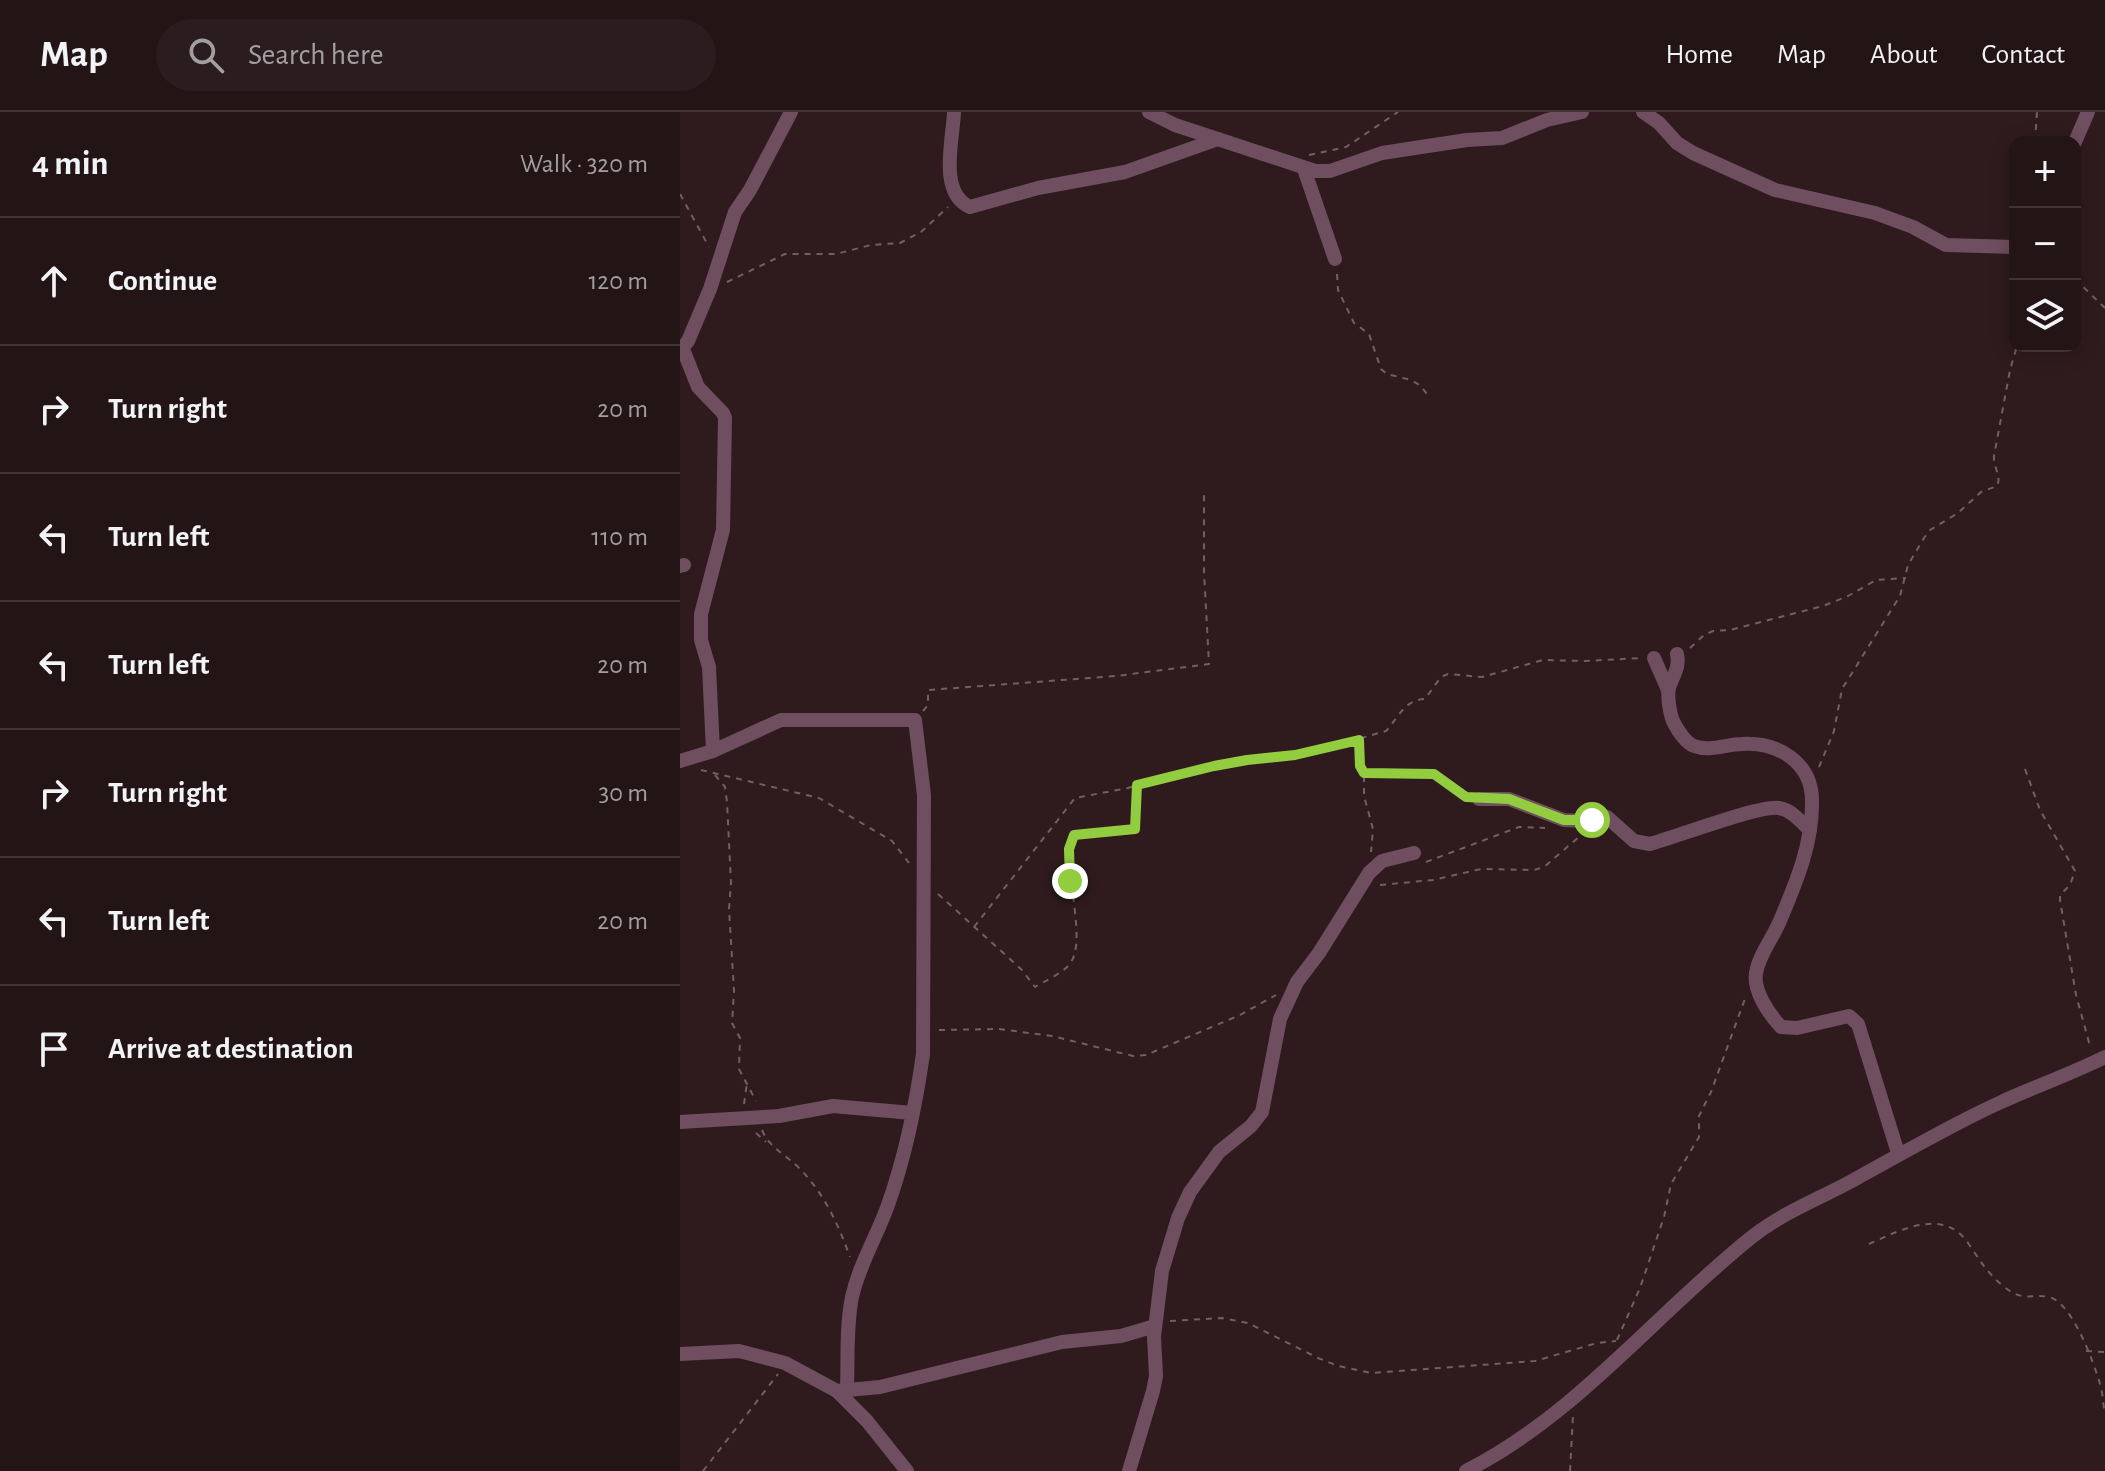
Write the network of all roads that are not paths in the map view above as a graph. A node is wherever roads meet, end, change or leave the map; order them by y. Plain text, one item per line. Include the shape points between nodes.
1 (791, 112) edge
2 (954, 112) edge
3 (1149, 112) edge
4 (1582, 112) edge
5 (1643, 112) edge
6 (2088, 112) edge
7 (2078, 136) edge
8 (1218, 139) junction
9 (1304, 169) junction
10 (2009, 247) edge
11 (1335, 259) road end
12 (682, 350) edge
13 (1677, 654) road end
14 (1654, 658) road end
15 (1668, 690) junction
16 (713, 751) junction
17 (686, 765) edge
18 (1479, 799) road end
19 (1810, 830) junction
20 (1416, 859) road end
21 (2100, 1059) edge
22 (912, 1113) junction
23 (680, 1122) edge
24 (1898, 1153) junction
25 (1155, 1326) junction
26 (680, 1354) edge
27 (842, 1391) junction
28 (907, 1471) edge
29 (1129, 1471) edge
30 (1466, 1471) edge

1 - 12 street via 735,212 710,289
2 - 8 street via 951,186 960,202 970,207 1125,172
3 - 8 street
4 - 9 street via 1502,138 1382,153 1330,171
5 - 10 street via 1693,153 1775,190 1875,213 1946,245
6 - 7 street
8 - 9 street
9 - 11 street
12 - 16 street via 698,387 725,418 723,530 701,614
13 - 15 street via 1679,663
14 - 15 street
15 - 19 street via 1673,722 1687,742 1706,748 1778,748 1794,758 1811,786
16 - 17 street
16 - 22 street via 781,720 915,720 924,795 925,882 923,1030
18 - 19 street via 1509,799 1564,820 1607,817 1634,841 1650,844 1780,808
19 - 24 street via 1805,857 1756,973 1757,987 1781,1027 1849,1016 1858,1024
20 - 25 street via 1382,861 1369,873 1297,982 1280,1019 1262,1112 1211,1162 1178,1218 1162,1271
21 - 24 street
22 - 23 street via 833,1106
22 - 27 street via 889,1202 851,1300
24 - 30 street via 1755,1234 1570,1401
25 - 27 street
25 - 29 street via 1156,1376
26 - 27 street via 739,1351 785,1363
27 - 28 street

